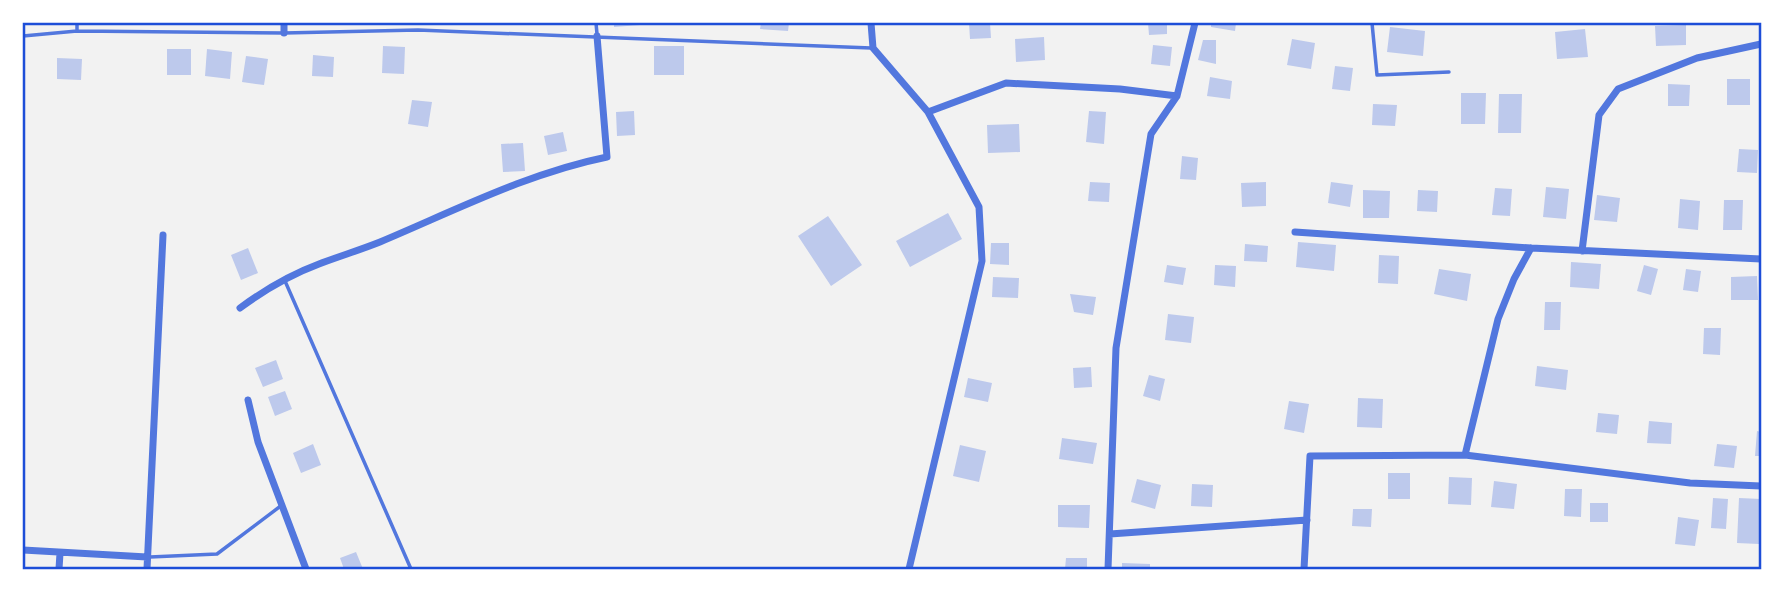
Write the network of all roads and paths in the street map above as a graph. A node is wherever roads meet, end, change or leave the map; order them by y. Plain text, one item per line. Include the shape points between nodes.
1 (77, 23) edge
2 (284, 23) edge
3 (596, 23) edge
4 (871, 23) edge
5 (1195, 23) edge
6 (1372, 23) edge
7 (77, 32) junction
8 (284, 33) junction
9 (23, 36) edge
10 (597, 36) junction
11 (1761, 44) edge
12 (873, 48) junction
13 (1450, 72) dead end
14 (1177, 96) junction
15 (928, 112) junction
16 (1295, 232) dead end
17 (163, 235) dead end
18 (1531, 248) junction
19 (1582, 251) junction
20 (1761, 260) edge
21 (285, 281) junction
22 (240, 308) dead end
23 (248, 400) dead end
24 (1465, 455) junction
25 (1761, 486) edge
26 (282, 505) junction
27 (1307, 520) junction
28 (1110, 534) junction
29 (23, 550) edge
30 (60, 553) junction
31 (148, 557) junction
32 (59, 569) edge
33 (146, 569) edge
34 (306, 569) edge
35 (411, 569) edge
36 (909, 569) edge
37 (1108, 569) edge
38 (1304, 569) edge

1 - 7 lane
2 - 8 street
3 - 10 lane
4 - 12 street
5 - 14 street
6 - 13 lane via 1377,75
7 - 8 lane
7 - 9 lane
8 - 10 lane via 418,30
10 - 12 lane
10 - 21 street via 607,157 504,190
11 - 19 street via 1697,58 1618,89 1599,115
12 - 15 street
14 - 15 street via 1006,83
14 - 28 street via 1150,134 1116,348
15 - 36 street via 979,207 982,261
16 - 18 street
17 - 31 street
18 - 19 street
18 - 24 street via 1498,320
19 - 20 street
21 - 22 street
21 - 35 lane
23 - 26 street
24 - 25 street via 1690,483
24 - 27 street via 1310,456
26 - 31 lane via 217,554
26 - 34 street
27 - 28 street
27 - 38 street
28 - 37 street
29 - 30 street
30 - 31 street
30 - 32 street
31 - 33 street

